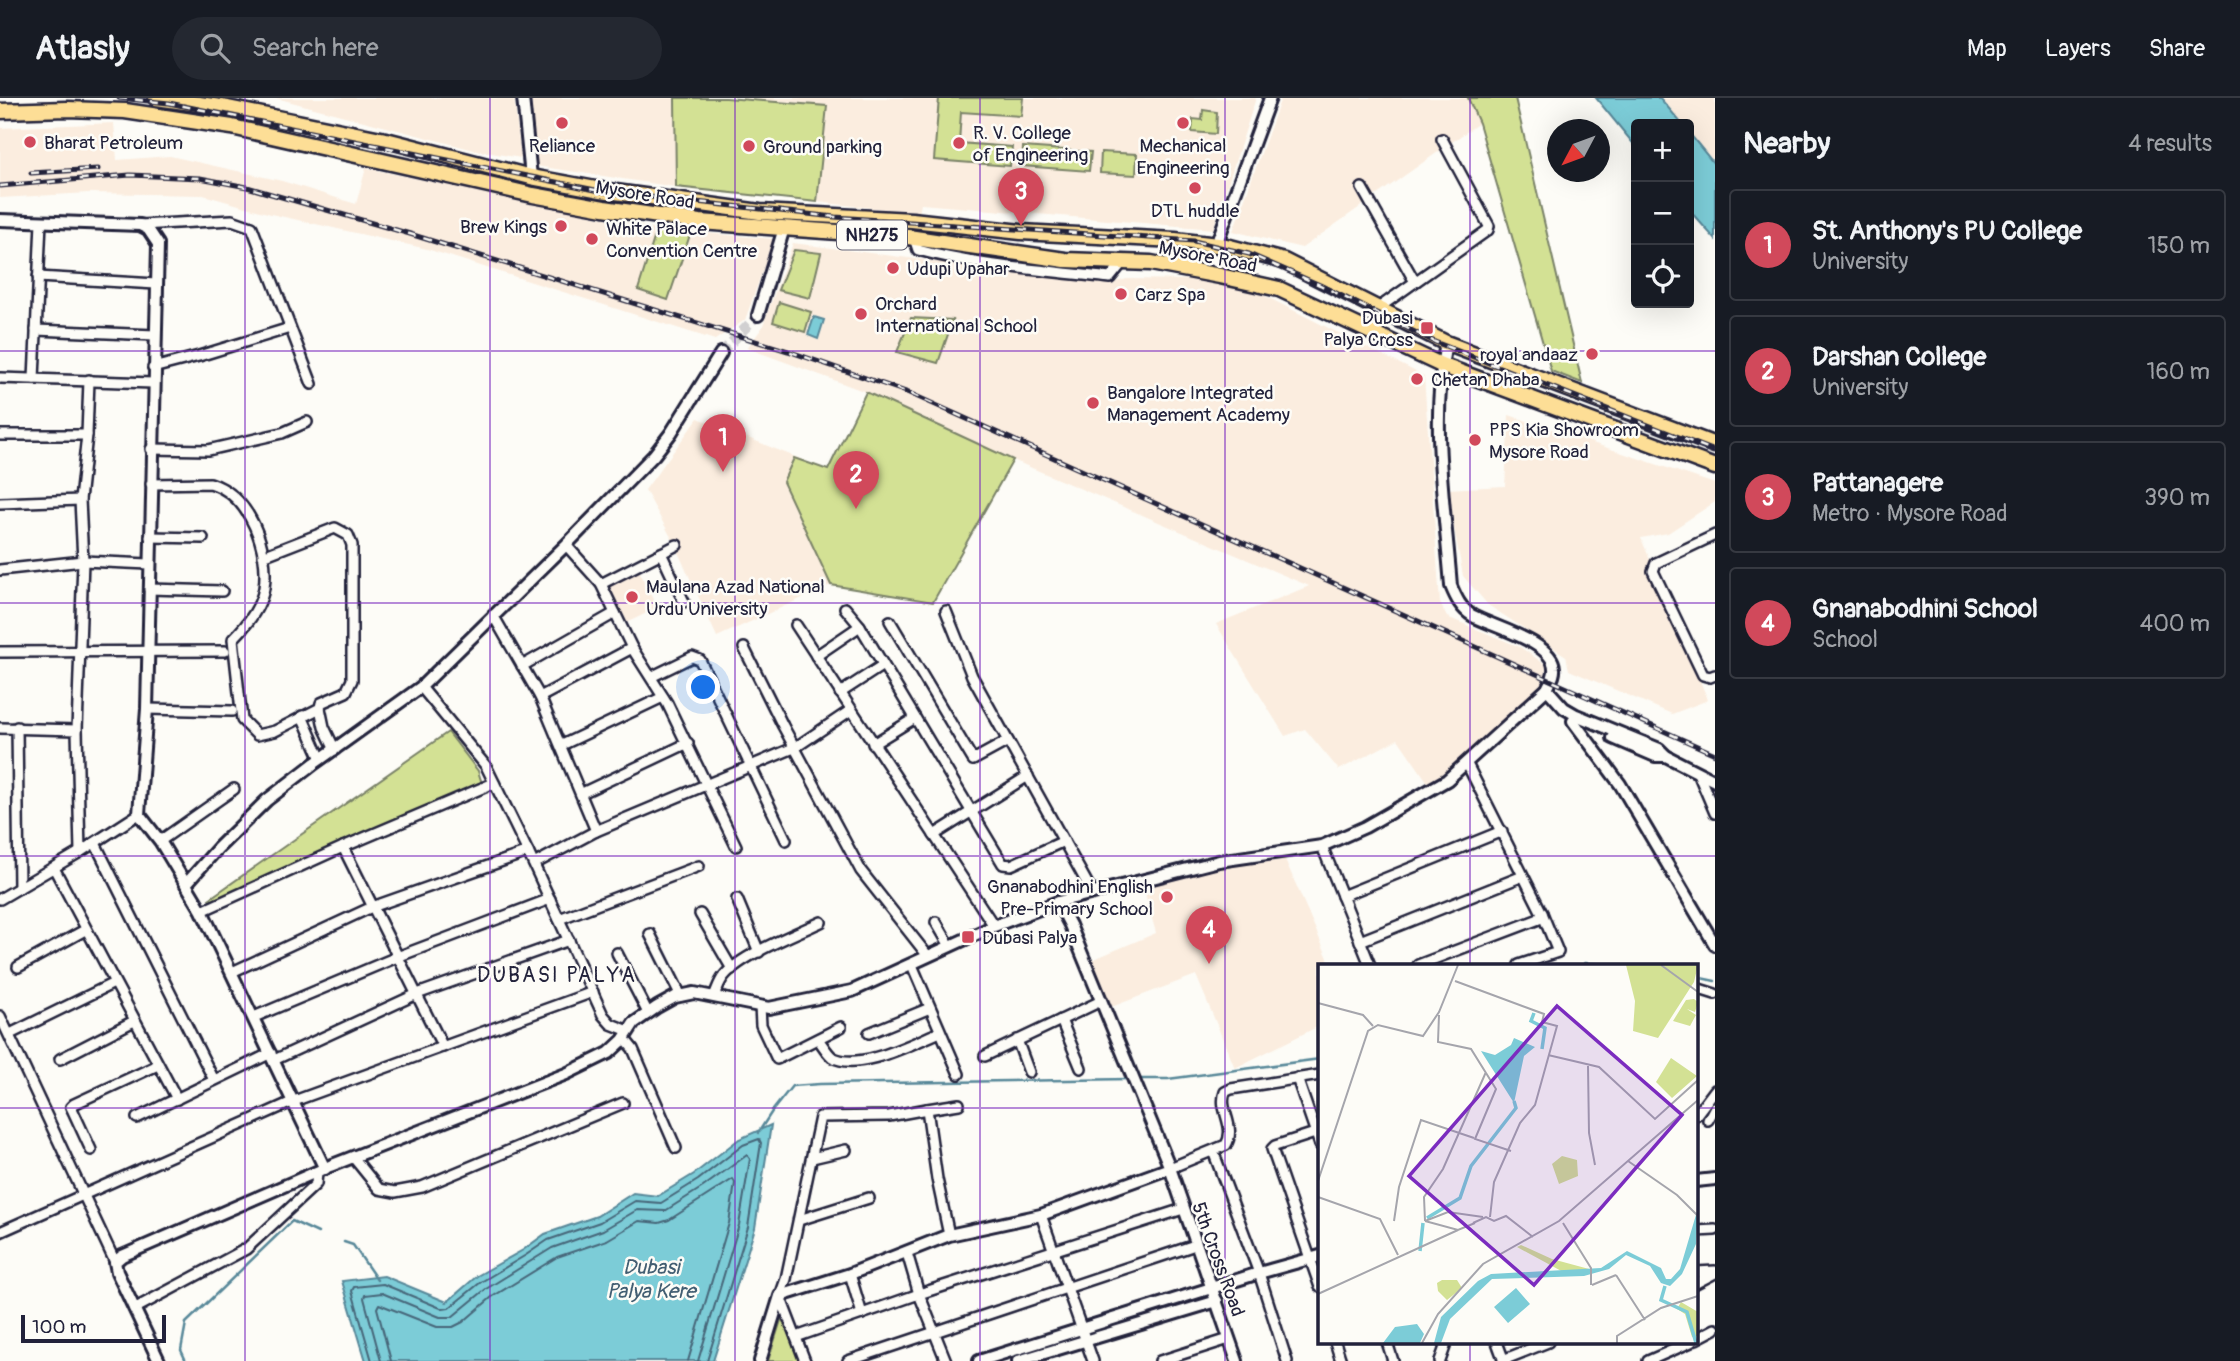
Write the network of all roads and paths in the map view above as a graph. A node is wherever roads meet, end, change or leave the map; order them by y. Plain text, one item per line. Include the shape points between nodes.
1 (156, 98) edge
2 (523, 98) edge
3 (1270, 98) edge
4 (0, 111) edge
5 (1442, 139) dead end
6 (531, 177) junction
7 (1362, 188) dead end
8 (0, 220) edge
9 (41, 222) junction
10 (140, 225) junction
11 (784, 228) junction
12 (1216, 245) junction
13 (38, 277) junction
14 (1415, 282) junction
15 (156, 284) junction
16 (1377, 309) junction
17 (758, 316) tunnel mouth
18 (290, 328) junction
19 (36, 330) junction
20 (155, 335) junction
21 (1446, 343) junction
22 (721, 353) tunnel mouth
23 (1441, 365) junction
24 (153, 368) junction
25 (0, 378) edge
26 (34, 379) junction
27 (89, 380) junction
28 (153, 383) junction
29 (312, 384) dead end
30 (307, 422) dead end
31 (0, 435) edge
32 (87, 435) junction
33 (1715, 445) edge
34 (151, 449) junction
35 (1715, 467) edge
36 (151, 484) junction
37 (80, 500) junction
38 (0, 503) edge
39 (1715, 535) edge
40 (150, 537) junction
41 (204, 538) dead end
42 (566, 545) junction
43 (677, 545) dead end
44 (661, 553) junction
45 (263, 556) junction
46 (83, 561) junction
47 (149, 564) junction
48 (0, 570) edge
49 (601, 584) junction
50 (149, 589) junction
51 (222, 591) dead end
52 (684, 602) dead end
53 (845, 608) dead end
54 (946, 611) dead end
55 (615, 613) junction
56 (493, 615) junction
57 (890, 621) dead end
58 (796, 625) dead end
59 (860, 626) junction
60 (632, 648) junction
61 (744, 648) dead end
62 (225, 651) dead end
63 (0, 652) edge
64 (80, 652) junction
65 (147, 652) junction
66 (816, 656) junction
67 (883, 665) junction
68 (523, 666) junction
69 (1715, 675) edge
70 (650, 677) junction
71 (421, 687) junction
72 (1547, 689) junction
73 (840, 693) junction
74 (540, 697) junction
75 (663, 697) junction
76 (320, 708) junction
77 (147, 709) junction
78 (851, 710) junction
79 (232, 711) dead end
80 (302, 716) junction
81 (915, 718) junction
82 (1573, 721) junction
83 (17, 727) junction
84 (0, 728) edge
85 (77, 730) junction
86 (1009, 741) junction
87 (688, 743) junction
88 (873, 744) junction
89 (562, 745) junction
90 (796, 747) junction
91 (335, 750) junction
92 (1666, 756) junction
93 (321, 759) junction
94 (1467, 764) junction
95 (752, 766) junction
96 (1699, 774) junction
97 (1028, 776) junction
98 (1715, 781) edge
99 (494, 783) junction
100 (707, 785) junction
101 (234, 789) dead end
102 (582, 793) junction
103 (969, 811) junction
104 (1715, 813) edge
105 (139, 814) junction
106 (596, 831) junction
107 (1502, 831) junction
108 (934, 835) junction
109 (786, 840) dead end
110 (160, 841) junction
111 (1064, 841) junction
112 (94, 843) junction
113 (736, 846) dead end
114 (1322, 846) junction
115 (343, 847) junction
116 (80, 852) junction
117 (528, 852) junction
118 (534, 864) junction
119 (699, 866) dead end
120 (54, 868) junction
121 (1523, 876) junction
122 (186, 884) junction
123 (19, 888) junction
124 (1093, 892) junction
125 (1342, 896) junction
126 (0, 899) edge
127 (550, 899) junction
128 (737, 899) dead end
129 (1058, 902) junction
130 (372, 907) junction
131 (202, 911) junction
132 (700, 914) dead end
133 (1542, 914) junction
134 (559, 919) junction
135 (821, 922) dead end
136 (936, 922) dead end
137 (994, 926) junction
138 (85, 930) junction
139 (650, 934) dead end
140 (569, 940) junction
141 (1360, 941) junction
142 (1715, 945) edge
143 (950, 946) junction
144 (760, 952) junction
145 (617, 953) dead end
146 (928, 956) junction
147 (397, 957) junction
148 (1370, 964) edge
149 (1423, 964) edge
150 (1522, 964) edge
151 (912, 965) junction
152 (18, 967) dead end
153 (732, 969) junction
154 (232, 972) junction
155 (114, 983) junction
156 (1698, 989) edge
157 (593, 992) junction
158 (417, 994) junction
159 (1715, 994) edge
160 (681, 996) junction
161 (714, 996) junction
162 (1101, 1001) junction
163 (760, 1006) junction
164 (930, 1008) junction
165 (648, 1013) junction
166 (0, 1016) edge
167 (254, 1017) junction
168 (1061, 1020) junction
169 (134, 1021) junction
170 (841, 1027) dead end
171 (940, 1032) junction
172 (869, 1033) dead end
173 (10, 1034) junction
174 (626, 1035) junction
175 (818, 1039) junction
176 (1017, 1041) junction
177 (443, 1047) junction
178 (985, 1056) dead end
179 (273, 1057) junction
180 (60, 1059) dead end
181 (158, 1065) junction
182 (1082, 1068) dead end
183 (1029, 1073) dead end
184 (959, 1074) dead end
185 (1318, 1075) edge
186 (1297, 1079) junction
187 (215, 1080) junction
188 (1715, 1090) edge
189 (177, 1099) junction
190 (294, 1101) junction
191 (623, 1103) dead end
192 (959, 1104) dead end
193 (1715, 1107) edge
194 (927, 1109) junction
195 (1698, 1112) edge
196 (137, 1118) dead end
197 (1708, 1120) dead end
198 (1315, 1133) junction
199 (1318, 1140) edge
200 (676, 1148) dead end
201 (91, 1150) dead end
202 (846, 1150) dead end
203 (1213, 1151) junction
204 (353, 1157) junction
205 (812, 1158) junction
206 (1170, 1168) junction
207 (321, 1170) junction
208 (84, 1196) junction
209 (869, 1198) dead end
210 (1183, 1209) junction
211 (1041, 1215) junction
212 (799, 1220) junction
213 (0, 1232) edge
214 (949, 1235) junction
215 (1195, 1245) junction
216 (1053, 1250) junction
217 (906, 1253) junction
218 (1315, 1258) edge
219 (115, 1262) junction
220 (1715, 1272) edge
221 (1259, 1273) junction
222 (850, 1274) junction
223 (1318, 1275) edge
224 (1698, 1282) edge
225 (1067, 1288) junction
226 (1212, 1288) junction
227 (919, 1294) junction
228 (780, 1296) junction
229 (1217, 1301) junction
230 (134, 1309) junction
231 (862, 1314) junction
232 (1081, 1329) junction
233 (1715, 1329) edge
234 (934, 1331) junction
235 (796, 1337) junction
236 (1698, 1338) edge
237 (1229, 1339) junction
238 (1086, 1342) junction
239 (1336, 1344) edge
240 (1388, 1344) edge
241 (1444, 1344) edge
242 (1543, 1344) edge
243 (1686, 1344) edge
244 (1504, 1360) edge
245 (159, 1361) edge
246 (760, 1361) edge
247 (805, 1361) edge
248 (848, 1361) edge
249 (946, 1361) edge
250 (979, 1361) edge
251 (1018, 1361) edge
252 (1093, 1361) edge
253 (1160, 1361) edge
254 (1237, 1361) edge
255 (1287, 1361) edge
256 (1341, 1361) edge
257 (1393, 1361) edge
258 (1440, 1361) edge
259 (1648, 1361) edge

1 - 6 highway, Mysore Road / NH275 via 386,140
2 - 6 street
3 - 12 street
4 - 11 highway, Mysore Road / NH275 via 125,111 246,130 592,206 700,222
5 - 14 street via 1489,226
6 - 12 highway, Mysore Road / NH275 via 760,212
7 - 14 street
8 - 9 street
9 - 10 street
9 - 13 street
10 - 15 street via 158,244
10 - 18 street via 233,220 252,227
11 - 17 street
11 - 23 highway, Mysore Road / NH275 via 914,238 1065,260 1151,264 1279,289
12 - 16 highway, Mysore Road / NH275 via 1284,261
13 - 15 street
13 - 19 street
14 - 16 street
15 - 20 street
16 - 21 highway, Mysore Road / NH275
18 - 24 street
18 - 29 street
19 - 20 street
19 - 26 street
20 - 24 street
21 - 23 street
21 - 33 highway, Mysore Road / NH275
22 - 42 street via 654,455
23 - 35 highway, Mysore Road / NH275
23 - 72 street via 1438,412 1451,586 1472,615 1521,636 1548,654 1555,665
24 - 28 street
25 - 26 street
26 - 27 street
27 - 28 street
27 - 32 street
28 - 34 street
30 - 34 street via 282,433 208,450
31 - 32 street
32 - 37 street
34 - 36 street
36 - 40 street
36 - 45 street via 219,486 252,521
37 - 38 street
37 - 46 street
39 - 69 street via 1656,563 1653,571 1703,675
40 - 41 street
40 - 47 street
42 - 49 street
42 - 56 street
43 - 44 street
44 - 49 street
44 - 52 street
45 - 76 street via 335,528 348,535 352,545 352,680 346,692 321,703
45 - 80 street via 264,590 254,613 233,639 242,720 262,735
46 - 47 street
46 - 48 street
46 - 64 street
47 - 50 street
49 - 55 street
50 - 51 street
50 - 65 street
53 - 59 street
54 - 86 street via 965,662
55 - 60 street
55 - 68 street
56 - 68 street
56 - 71 street
57 - 86 street via 973,761
58 - 66 street
59 - 66 street
59 - 67 street
60 - 70 street
60 - 74 street
61 - 90 street
62 - 65 street
63 - 64 street
64 - 65 street
64 - 85 street
65 - 77 street
66 - 73 street
67 - 73 street
67 - 81 street
68 - 74 street
70 - 75 street
70 - 95 street via 692,657 701,660
71 - 91 street
71 - 99 street via 486,766
72 - 82 street via 1549,701
72 - 92 street via 1576,715
72 - 94 street
73 - 78 street
74 - 89 street
75 - 87 street
75 - 89 street
76 - 80 street
76 - 91 street
77 - 79 street
77 - 105 street
78 - 88 street
78 - 90 street
80 - 93 street
81 - 88 street
81 - 103 street
82 - 92 street via 1655,756
82 - 142 street via 1620,784
83 - 84 street
83 - 85 street
83 - 123 street
85 - 116 street
86 - 97 street
87 - 100 street
87 - 102 street
88 - 108 street
89 - 102 street
90 - 95 street
90 - 146 street via 861,871
91 - 93 street
92 - 96 street
93 - 122 street via 267,800
94 - 107 street
94 - 114 street via 1365,827
95 - 100 street
95 - 109 street
96 - 98 street
96 - 104 street
97 - 103 street
97 - 111 street
99 - 115 street
99 - 117 street
100 - 106 street
100 - 113 street
101 - 110 street
102 - 106 street
103 - 108 street
103 - 111 street via 1003,864 1011,865
105 - 110 street
105 - 112 street
106 - 118 street
107 - 121 street
107 - 125 street
108 - 137 street
110 - 122 street
111 - 124 street
112 - 116 street
112 - 187 street
114 - 124 street via 1219,861
114 - 125 street
115 - 130 street
115 - 131 street
116 - 120 street
117 - 118 street
117 - 130 street
118 - 127 street
119 - 134 street
120 - 123 street
120 - 138 street
121 - 133 street
121 - 141 street
122 - 131 street
123 - 126 street
124 - 129 street
125 - 141 street
127 - 134 street
127 - 147 street
128 - 144 street
129 - 137 street
129 - 162 street, 5th Cross Road
130 - 147 street
130 - 154 street
131 - 154 street
132 - 153 street
133 - 149 street
133 - 150 street via 1558,951
134 - 140 street
135 - 144 street
136 - 143 street
137 - 143 street
138 - 152 street
138 - 155 street
139 - 160 street
140 - 157 street
140 - 158 street
141 - 148 street
143 - 146 street
144 - 153 street
145 - 165 street
146 - 151 street
147 - 158 street
147 - 167 street
151 - 163 street via 852,991
151 - 164 street
153 - 161 street via 723,976
154 - 167 street
155 - 169 street
155 - 173 street
156 - 159 street
157 - 174 street via 603,1015
157 - 177 street
158 - 177 street
158 - 179 street
160 - 161 street
160 - 165 street
161 - 163 street
162 - 168 street
162 - 206 street, 5th Cross Road
163 - 175 street via 761,1026 777,1059
164 - 171 street
164 - 172 street
165 - 174 street
166 - 173 street
167 - 179 street
168 - 176 street
168 - 182 street
169 - 180 street
169 - 181 street
170 - 175 street
171 - 175 street via 852,1062 831,1056
171 - 184 street
173 - 208 street
174 - 200 street
174 - 204 street via 609,1053 566,1074
176 - 178 street
176 - 183 street
177 - 190 street
179 - 187 street
179 - 190 street
181 - 189 street
181 - 201 street via 74,1104
185 - 186 street
186 - 198 street
186 - 203 street via 1225,1092 1222,1099 1230,1139
187 - 189 street
188 - 195 street
189 - 196 street
190 - 207 street
190 - 208 street
191 - 204 street via 422,1187 395,1192 379,1189
192 - 194 street
193 - 197 street
194 - 205 street via 889,1116 820,1117
194 - 214 street
198 - 199 street
198 - 218 street via 1272,1149
202 - 205 street
203 - 206 street
203 - 221 street
204 - 207 street
205 - 212 street
206 - 210 street, 5th Cross Road
206 - 211 street
207 - 219 street
207 - 230 street via 316,1184 246,1249
208 - 213 street
208 - 219 street
209 - 212 street
210 - 215 street, 5th Cross Road
210 - 216 street
211 - 214 street
211 - 216 street
212 - 228 street
214 - 217 street
215 - 225 street
215 - 226 street, 5th Cross Road
216 - 225 street
216 - 227 street
217 - 222 street
217 - 227 street
218 - 221 street
218 - 223 street
219 - 230 street
220 - 224 street
221 - 226 street
221 - 255 street
222 - 228 street
222 - 231 street
225 - 232 street
225 - 234 street
226 - 229 street, 5th Cross Road
226 - 232 street
227 - 231 street
227 - 234 street
228 - 235 street
228 - 246 street
229 - 237 street, 5th Cross Road
229 - 238 street
230 - 245 street
231 - 235 street
232 - 238 street
232 - 250 street
233 - 236 street
234 - 248 street
234 - 249 street
235 - 247 street
237 - 253 street
237 - 254 street, 5th Cross Road
238 - 251 street
238 - 252 street
239 - 256 street
240 - 257 street
241 - 258 street
242 - 244 street
243 - 259 street

